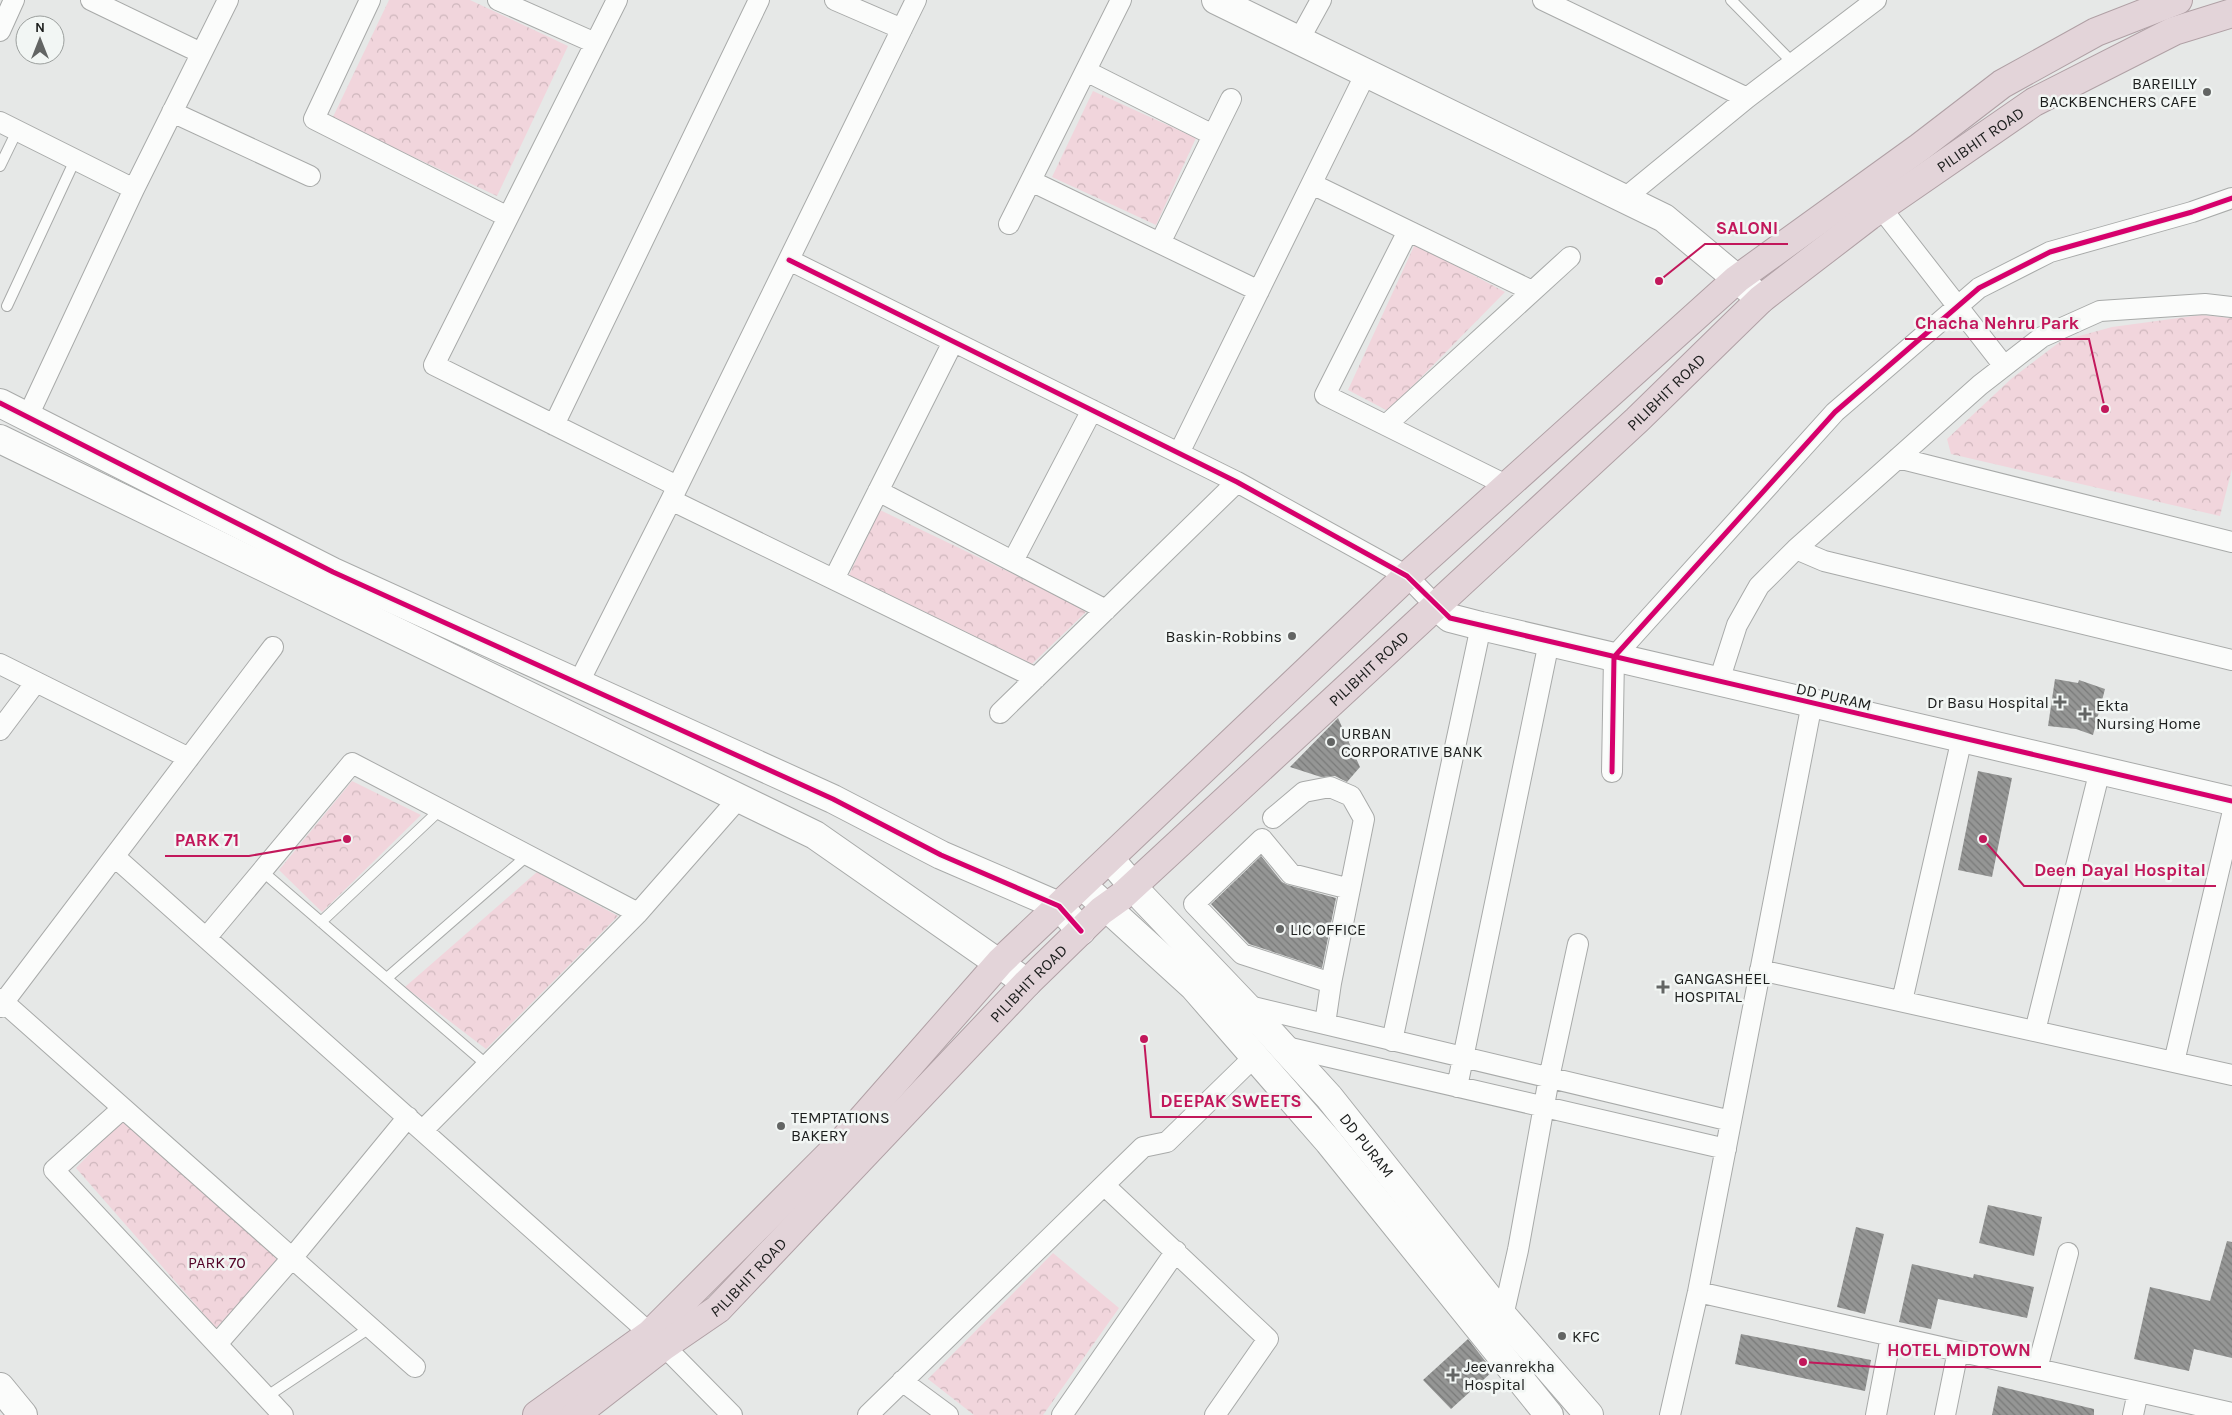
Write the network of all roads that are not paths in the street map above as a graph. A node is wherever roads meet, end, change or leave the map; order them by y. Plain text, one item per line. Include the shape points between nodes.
1 (14, 0) edge
2 (91, 0) edge
3 (228, 0) edge
4 (370, 0) edge
5 (498, 0) edge
6 (617, 0) edge
7 (759, 0) edge
8 (835, 0) edge
9 (916, 0) edge
10 (1121, 0) edge
11 (1216, 0) edge
12 (1321, 0) edge
13 (1543, 0) edge
14 (1731, 0) edge
15 (1876, 0) edge
16 (2178, 0) edge
17 (2232, 13) edge
18 (902, 29) junction
19 (0, 31) edge
20 (1299, 40) junction
21 (595, 43) junction
22 (201, 53) junction
23 (1793, 63) junction
24 (1086, 71) junction
25 (1366, 73) junction
26 (1747, 98) junction
27 (1231, 99) dead end
28 (172, 112) junction
29 (8, 126) edge
30 (1213, 135) junction
31 (75, 160) junction
32 (0, 166) edge
33 (310, 176) dead end
34 (1031, 181) junction
35 (1312, 184) junction
36 (134, 189) junction
37 (1625, 198) junction
38 (2232, 198) edge
39 (1880, 208) junction
40 (508, 217) junction
41 (1010, 224) dead end
42 (1408, 231) junction
43 (1160, 243) junction
44 (1570, 257) dead end
45 (789, 260) junction
46 (1737, 279) junction
47 (1259, 291) junction
48 (1532, 291) junction
49 (1761, 299) junction
50 (7, 306) dead end
51 (2232, 307) edge
52 (1958, 308) junction
53 (953, 342) junction
54 (2004, 366) junction
55 (0, 402) edge
56 (1092, 410) junction
57 (28, 416) junction
58 (554, 425) junction
59 (1386, 425) junction
60 (0, 439) edge
61 (1179, 453) junction
62 (1898, 458) junction
63 (1237, 482) junction
64 (1508, 486) junction
65 (878, 491) junction
66 (674, 493) junction
67 (2231, 538) edge
68 (1796, 549) junction
69 (1013, 561) junction
70 (1407, 576) junction
71 (834, 579) junction
72 (1435, 605) junction
73 (1106, 610) junction
74 (1481, 626) junction
75 (1549, 642) junction
76 (273, 647) dead end
77 (1614, 657) junction
78 (2232, 660) edge
79 (0, 664) edge
80 (1036, 678) junction
81 (36, 682) junction
82 (1719, 682) junction
83 (578, 684) junction
84 (1812, 703) junction
85 (1000, 712) dead end
86 (0, 730) edge
87 (1962, 738) junction
88 (189, 758) junction
89 (2100, 770) junction
90 (1612, 772) dead end
91 (738, 798) junction
92 (2232, 801) edge
93 (441, 809) junction
94 (2232, 815) edge
95 (1273, 818) dead end
96 (528, 855) junction
97 (115, 856) junction
98 (1110, 859) junction
99 (262, 871) junction
100 (1082, 885) junction
101 (1133, 886) junction
102 (1350, 889) junction
103 (1059, 906) junction
104 (1108, 908) junction
105 (638, 913) junction
106 (321, 922) junction
107 (1081, 930) junction
108 (206, 938) junction
109 (1578, 944) dead end
110 (1000, 962) junction
111 (1760, 970) junction
112 (387, 978) junction
113 (1027, 983) junction
114 (1330, 983) junction
115 (1902, 1001) junction
116 (2, 1003) edge
117 (1245, 1006) junction
118 (1325, 1024) junction
119 (2034, 1031) junction
120 (1392, 1040) junction
121 (1282, 1046) junction
122 (1254, 1056) junction
123 (1463, 1058) junction
124 (2174, 1062) junction
125 (487, 1065) junction
126 (2232, 1075) edge
127 (1549, 1078) junction
128 (1457, 1087) junction
129 (1544, 1106) junction
130 (123, 1108) junction
131 (1731, 1121) junction
132 (416, 1123) junction
133 (1726, 1149) junction
134 (1104, 1184) junction
135 (1176, 1251) junction
136 (2068, 1253) dead end
137 (292, 1258) junction
138 (1698, 1292) junction
139 (1503, 1316) junction
140 (371, 1327) junction
141 (1891, 1336) junction
142 (657, 1340) junction
143 (217, 1344) junction
144 (1958, 1351) junction
145 (415, 1366) dead end
146 (2037, 1369) junction
147 (902, 1381) junction
148 (0, 1387) edge
149 (2138, 1392) junction
150 (266, 1397) junction
151 (2231, 1410) edge
152 (22, 1415) edge
153 (283, 1415) edge
154 (537, 1415) edge
155 (575, 1415) edge
156 (732, 1415) edge
157 (868, 1415) edge
158 (948, 1415) edge
159 (1062, 1415) edge
160 (1215, 1415) edge
161 (1549, 1415) edge
162 (1589, 1415) edge
163 (1670, 1415) edge
164 (1876, 1415) edge
165 (1945, 1415) edge
166 (2133, 1415) edge

1 - 19 street
2 - 22 street
3 - 22 street
4 - 40 street via 314,119
5 - 21 street
6 - 21 street
7 - 58 street
8 - 18 street
9 - 18 street
10 - 24 street
11 - 20 street
12 - 20 street
13 - 26 street
14 - 23 lane
15 - 23 street
16 - 46 highway via 2096,32 2002,84
17 - 39 highway, PILIBHIT ROAD via 2174,31 2034,102
18 - 45 street
20 - 25 street
21 - 40 street
22 - 28 street
23 - 26 street
24 - 30 street
24 - 34 street
25 - 35 street
25 - 37 street
26 - 37 street
27 - 30 street
28 - 33 street
28 - 36 street
29 - 31 street
29 - 32 lane
30 - 43 street
31 - 36 street
31 - 50 lane
34 - 41 street
34 - 43 street
35 - 42 street
35 - 47 street
36 - 57 street
37 - 46 street via 1664,218
38 - 52 street via 2050,252 1979,288
39 - 49 highway, PILIBHIT ROAD
39 - 52 street
40 - 58 street via 434,365
42 - 48 street
42 - 59 street via 1325,395
43 - 47 street
44 - 48 street
45 - 53 street
45 - 66 street
46 - 49 street
46 - 64 highway
47 - 61 street
48 - 59 street
49 - 72 highway, PILIBHIT ROAD via 1637,420
51 - 54 street via 2205,304 2100,311 2042,337
52 - 54 street
52 - 77 street via 1835,412
53 - 56 street
53 - 65 street
54 - 62 street
55 - 57 street
56 - 61 street
56 - 69 street
57 - 83 street via 333,572
58 - 66 street
59 - 64 street
60 - 91 street
61 - 63 street
62 - 67 street
62 - 68 street
63 - 70 street
63 - 73 street
64 - 70 highway
65 - 69 street
65 - 71 street
66 - 71 street
66 - 83 street
68 - 78 street via 1824,561
68 - 82 street via 1759,586 1737,625
69 - 73 street
70 - 72 street
70 - 98 highway
71 - 80 street
72 - 74 street, DD PURAM via 1450,618
72 - 101 highway, PILIBHIT ROAD
73 - 80 street
74 - 75 street, DD PURAM
74 - 120 street
75 - 77 street, DD PURAM
75 - 123 street
76 - 88 street
77 - 82 street, DD PURAM
77 - 90 street
79 - 81 street
80 - 85 street
81 - 86 street
81 - 88 street
82 - 84 street, DD PURAM
83 - 103 street via 833,799 941,855
84 - 87 street, DD PURAM
84 - 111 street
87 - 89 street, DD PURAM
87 - 115 street
88 - 97 street
89 - 92 street, DD PURAM
89 - 119 street
91 - 105 street
91 - 110 street via 815,835
93 - 96 street
93 - 99 street via 352,763
93 - 106 lane
94 - 124 street
95 - 102 street via 1304,792 1330,787 1351,796 1364,819
96 - 105 street
96 - 112 lane
97 - 108 street
97 - 116 street
98 - 100 highway
98 - 101 street, DD PURAM
99 - 106 lane
99 - 108 street
100 - 103 highway
100 - 104 street, DD PURAM
101 - 104 highway, PILIBHIT ROAD
101 - 117 street, DD PURAM
102 - 114 street
102 - 114 street via 1291,874 1262,839 1194,904 1242,954
103 - 107 street
103 - 110 highway
104 - 107 highway, PILIBHIT ROAD
104 - 122 street, DD PURAM via 1194,987
105 - 125 street
106 - 112 lane
107 - 113 highway, PILIBHIT ROAD
108 - 132 street
109 - 127 street
110 - 113 street
110 - 142 highway via 842,1142
111 - 115 street
111 - 131 street
112 - 125 lane
113 - 142 highway, PILIBHIT ROAD via 718,1309
114 - 118 street
115 - 119 street
116 - 130 street
117 - 118 street
117 - 121 street, DD PURAM
118 - 120 street
119 - 124 street
120 - 123 street
121 - 128 street
121 - 139 street, DD PURAM via 1328,1098
122 - 134 street via 1167,1142 1143,1147
122 - 161 street, DD PURAM via 1329,1142
123 - 127 street
123 - 128 street
124 - 126 street
125 - 132 street
127 - 129 street
127 - 131 street
128 - 129 street
129 - 133 street
129 - 139 street
130 - 137 street
130 - 143 street via 54,1170
131 - 133 street
132 - 137 street
132 - 142 street
133 - 138 street
134 - 135 street
134 - 147 street
135 - 159 street
135 - 160 street via 1268,1339
136 - 146 street
137 - 140 street
137 - 143 street
138 - 141 street
138 - 163 street
139 - 162 street, DD PURAM
140 - 145 street
140 - 150 lane
141 - 144 street
141 - 164 street
142 - 154 highway
142 - 155 highway, PILIBHIT ROAD
142 - 156 street
143 - 150 street
144 - 146 street
144 - 165 street
146 - 149 street
147 - 157 street
147 - 158 street
148 - 152 street
149 - 151 street
149 - 166 street
150 - 153 street

